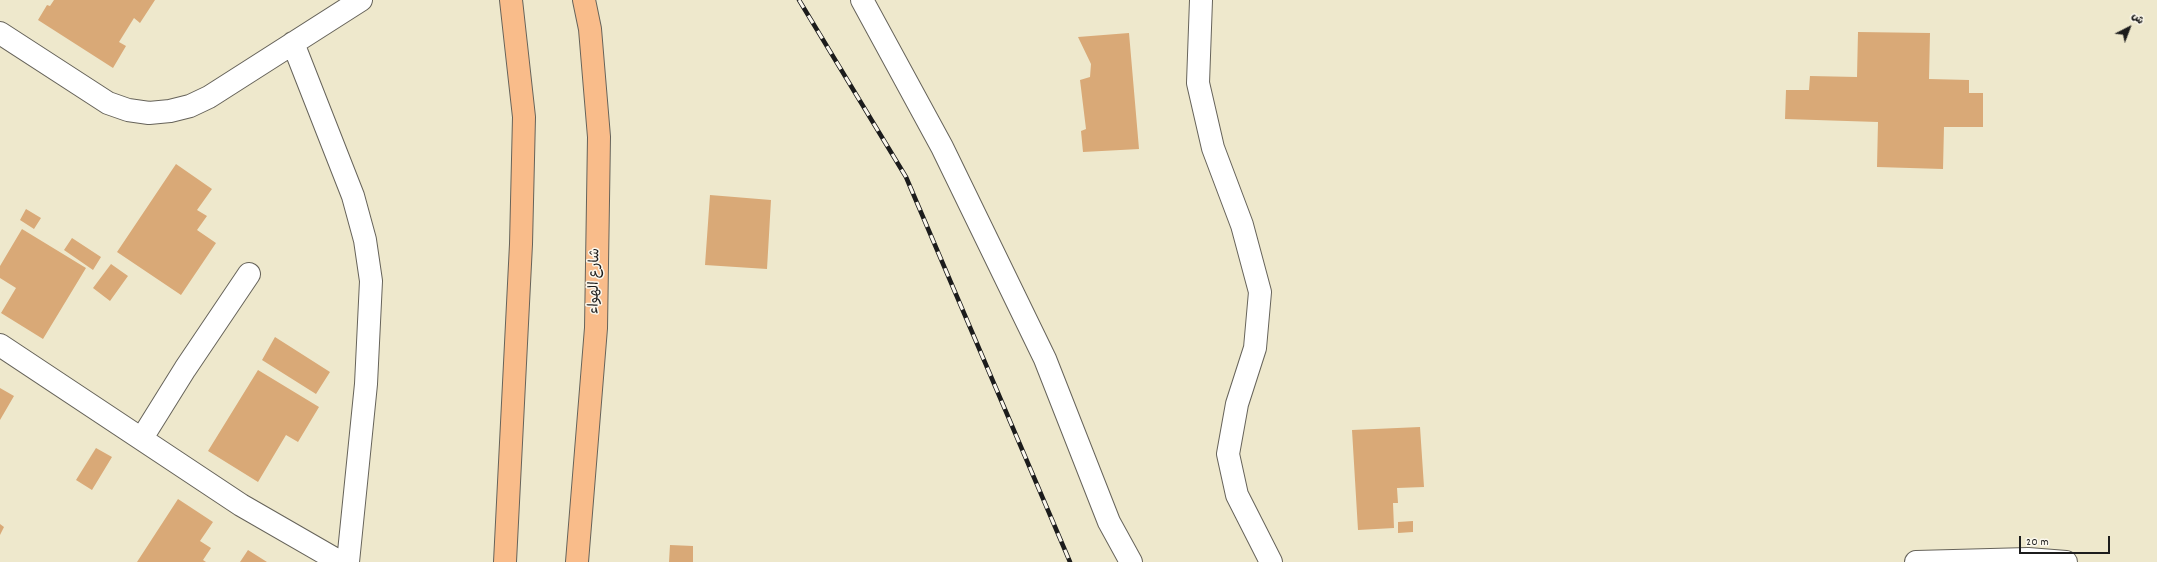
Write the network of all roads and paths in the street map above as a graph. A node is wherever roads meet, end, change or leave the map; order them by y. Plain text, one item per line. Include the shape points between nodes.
1 (361, 0) edge
2 (511, 0) edge
3 (584, 0) edge
4 (862, 0) edge
5 (1201, 0) edge
6 (0, 33) edge
7 (293, 43) junction
8 (249, 274) dead end
9 (0, 344) edge
10 (142, 438) junction
11 (340, 562) edge
12 (348, 562) edge
13 (505, 562) edge
14 (578, 562) edge
15 (1131, 562) edge
16 (1271, 562) edge
17 (1916, 562) edge
18 (2066, 562) edge

1 - 7 street
2 - 13 main road via 524,117 521,244
3 - 14 main road, شارع الهواء via 590,28 599,137 596,328
4 - 15 street via 942,147 1038,345 1109,522
5 - 16 street via 1198,83 1213,148 1242,225 1260,292 1255,348 1236,404 1228,454 1237,495
6 - 7 street via 108,103 128,110 149,113 170,112 190,106
7 - 12 street via 353,196 365,240 371,281 366,384
8 - 10 street
9 - 10 street
10 - 11 street via 241,505
17 - 18 street via 2028,559

